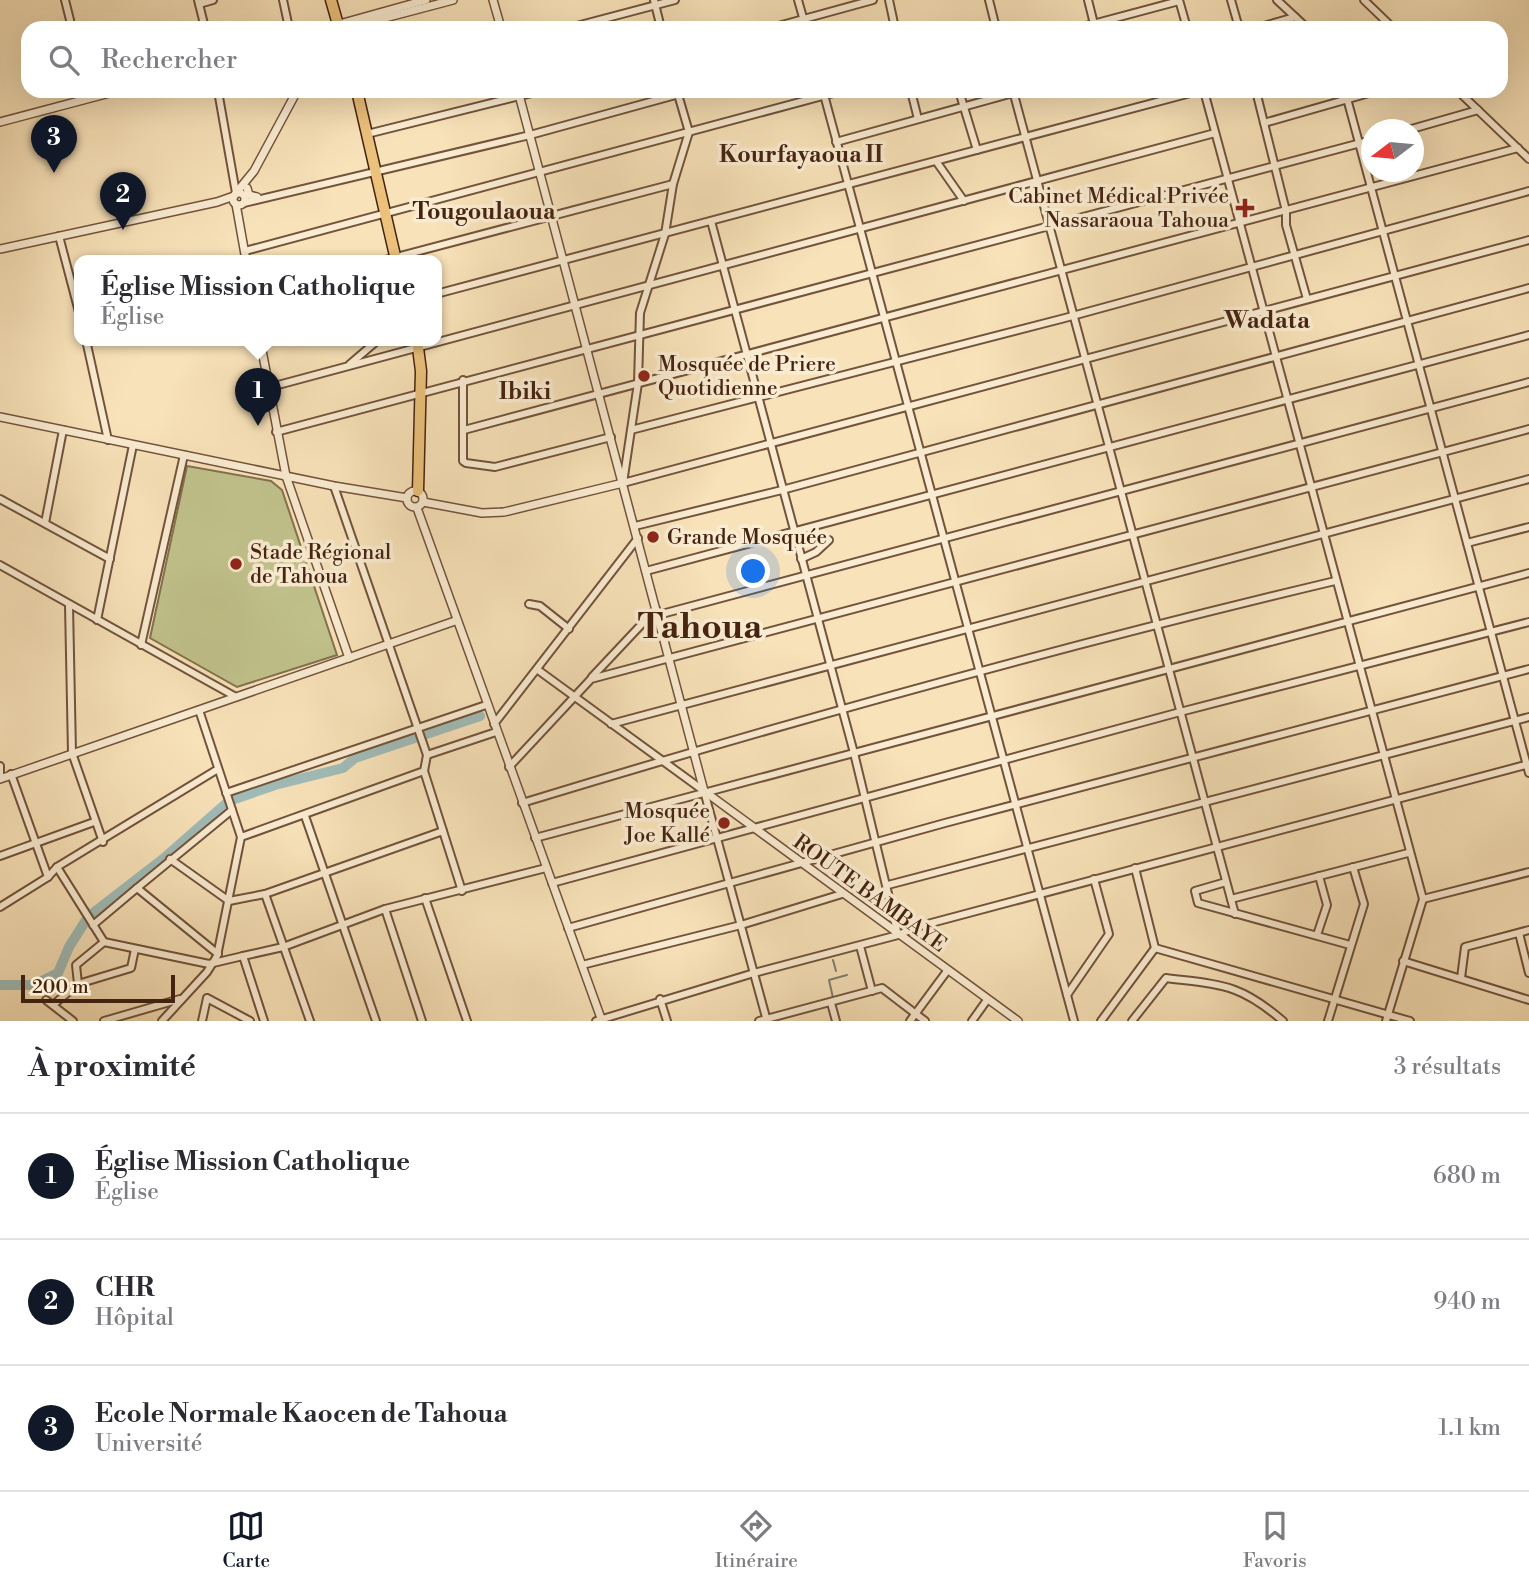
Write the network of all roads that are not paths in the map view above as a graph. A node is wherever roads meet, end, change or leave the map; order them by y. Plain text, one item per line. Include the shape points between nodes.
1 (65, 0) edge
2 (213, 0) edge
3 (283, 0) edge
4 (331, 0) edge
5 (337, 0) edge
6 (426, 0) edge
7 (453, 0) edge
8 (493, 0) edge
9 (675, 0) edge
10 (798, 0) edge
11 (873, 0) edge
12 (889, 0) edge
13 (989, 0) edge
14 (1087, 0) edge
15 (1179, 0) edge
16 (1231, 0) edge
17 (1277, 0) edge
18 (1364, 0) edge
19 (198, 2) edge
20 (654, 3) edge
21 (1295, 18) junction
22 (803, 19) junction
23 (70, 21) edge
24 (203, 21) edge
25 (288, 21) edge
26 (340, 21) edge
27 (341, 21) edge
28 (358, 21) edge
29 (363, 21) edge
30 (499, 21) edge
31 (593, 21) edge
32 (659, 21) edge
33 (796, 21) edge
34 (894, 21) edge
35 (994, 21) edge
36 (1093, 21) edge
37 (1105, 21) edge
38 (1185, 21) edge
39 (1237, 21) edge
40 (1284, 21) edge
41 (1299, 21) edge
42 (1386, 21) edge
43 (78, 98) edge
44 (219, 98) edge
45 (293, 98) edge
46 (359, 98) edge
47 (503, 98) edge
48 (519, 98) edge
49 (660, 98) edge
50 (679, 98) edge
51 (806, 98) edge
52 (824, 98) edge
53 (913, 98) edge
54 (961, 98) edge
55 (994, 98) edge
56 (1016, 98) edge
57 (1172, 98) edge
58 (1205, 98) edge
59 (1258, 98) edge
60 (1351, 98) edge
61 (1465, 98) edge
62 (1347, 99) junction
63 (963, 107) junction
64 (1478, 110) junction
65 (0, 119) edge
66 (918, 119) junction
67 (1264, 122) junction
68 (1424, 125) edge
69 (689, 132) junction
70 (1215, 133) junction
71 (367, 134) junction
72 (530, 135) junction
73 (1025, 137) junction
74 (836, 142) junction
75 (1359, 143) junction
76 (1518, 148) junction
77 (977, 150) junction
78 (1529, 159) edge
79 (936, 161) junction
80 (1276, 166) junction
81 (254, 171) junction
82 (376, 172) junction
83 (540, 172) junction
84 (1227, 179) junction
85 (1037, 181) junction
86 (673, 184) junction
87 (848, 185) junction
88 (1371, 186) junction
89 (1529, 191) edge
90 (257, 197) junction
91 (239, 198) junction
92 (964, 201) junction
93 (1286, 211) junction
94 (385, 212) junction
95 (551, 217) junction
96 (711, 221) junction
97 (1238, 223) junction
98 (1049, 225) junction
99 (860, 230) junction
100 (1383, 232) junction
101 (665, 234) junction
102 (59, 236) junction
103 (1529, 241) edge
104 (0, 249) edge
105 (245, 255) edge
106 (248, 255) edge
107 (392, 255) edge
108 (408, 255) edge
109 (1294, 255) junction
110 (563, 261) junction
111 (1251, 266) junction
112 (724, 267) junction
113 (1061, 270) junction
114 (872, 272) junction
115 (1395, 275) junction
116 (647, 288) junction
117 (1529, 288) edge
118 (442, 292) edge
119 (74, 293) edge
120 (1307, 299) junction
121 (576, 307) junction
122 (735, 308) junction
123 (1263, 312) junction
124 (1073, 315) junction
125 (884, 318) junction
126 (1407, 320) junction
127 (638, 334) junction
128 (1529, 335) edge
129 (442, 338) edge
130 (87, 346) edge
131 (262, 346) edge
132 (370, 346) edge
133 (409, 346) edge
134 (418, 346) edge
135 (587, 348) junction
136 (747, 355) junction
137 (1275, 357) junction
138 (1085, 360) junction
139 (896, 362) junction
140 (1419, 364) junction
141 (349, 366) junction
142 (463, 380) junction
143 (1529, 382) edge
144 (638, 383) junction
145 (267, 388) junction
146 (420, 392) junction
147 (599, 394) junction
148 (758, 396) junction
149 (1286, 400) junction
150 (1098, 404) junction
151 (908, 407) junction
152 (1431, 410) junction
153 (0, 417) edge
154 (1529, 429) edge
155 (63, 430) junction
156 (464, 430) junction
157 (631, 430) junction
158 (276, 432) junction
159 (611, 437) junction
160 (108, 440) junction
161 (770, 443) junction
162 (1298, 444) junction
163 (133, 445) junction
164 (1109, 449) junction
165 (1443, 452) junction
166 (920, 453) junction
167 (184, 455) junction
168 (286, 476) junction
169 (1529, 479) edge
170 (623, 483) junction
171 (334, 486) junction
172 (1311, 486) junction
173 (782, 490) junction
174 (418, 491) junction
175 (1121, 492) junction
176 (932, 495) junction
177 (407, 498) junction
178 (0, 499) edge
179 (1455, 499) junction
180 (420, 505) junction
181 (45, 523) junction
182 (635, 526) junction
183 (1529, 527) edge
184 (795, 531) junction
185 (1133, 533) junction
186 (1323, 535) junction
187 (638, 537) junction
188 (943, 538) junction
189 (829, 540) dead end
190 (1467, 543) junction
191 (110, 559) junction
192 (801, 559) junction
193 (0, 565) edge
194 (646, 571) junction
195 (1529, 573) edge
196 (806, 575) junction
197 (955, 580) junction
198 (1145, 581) junction
199 (1335, 581) junction
200 (1479, 586) junction
201 (529, 604) dead end
202 (69, 605) junction
203 (657, 612) junction
204 (818, 619) junction
205 (97, 620) junction
206 (456, 621) junction
207 (1346, 622) junction
208 (1529, 622) edge
209 (1156, 624) junction
210 (968, 628) junction
211 (569, 629) junction
212 (1491, 632) junction
213 (387, 644) junction
214 (141, 645) junction
215 (349, 657) junction
216 (669, 659) junction
217 (830, 664) junction
218 (1358, 667) junction
219 (1168, 669) junction
220 (1529, 669) edge
221 (538, 670) junction
222 (980, 672) junction
223 (1503, 676) junction
224 (591, 679) junction
225 (574, 696) junction
226 (236, 697) junction
227 (486, 705) junction
228 (681, 705) junction
229 (842, 709) junction
230 (199, 710) junction
231 (1370, 711) junction
232 (1180, 712) junction
233 (991, 715) junction
234 (1529, 717) edge
235 (1515, 720) junction
236 (611, 724) junction
237 (418, 728) junction
238 (495, 728) junction
239 (693, 751) junction
240 (854, 752) junction
241 (72, 753) junction
242 (1382, 754) junction
243 (427, 755) junction
244 (1192, 757) junction
245 (662, 760) junction
246 (1004, 762) junction
247 (1528, 764) edge
248 (0, 766) edge
249 (509, 767) junction
250 (218, 769) junction
251 (424, 771) junction
252 (1529, 773) edge
253 (11, 775) junction
254 (0, 778) edge
255 (704, 791) junction
256 (226, 793) junction
257 (864, 797) junction
258 (1394, 800) junction
259 (1204, 802) junction
260 (522, 803) junction
261 (1016, 805) junction
262 (232, 810) junction
263 (305, 816) junction
264 (94, 822) junction
265 (752, 827) junction
266 (443, 831) junction
267 (241, 837) junction
268 (717, 837) junction
269 (535, 838) junction
270 (103, 842) junction
271 (876, 842) junction
272 (35, 843) junction
273 (1218, 845) junction
274 (1028, 849) junction
275 (1408, 853) junction
276 (0, 856) edge
277 (170, 859) junction
278 (801, 864) junction
279 (57, 867) junction
280 (1353, 867) junction
281 (546, 868) junction
282 (1135, 868) junction
283 (324, 871) junction
284 (1529, 872) edge
285 (1318, 876) junction
286 (48, 877) junction
287 (1094, 879) junction
288 (1226, 882) junction
289 (552, 883) junction
290 (730, 883) junction
291 (888, 886) junction
292 (136, 888) junction
293 (462, 891) junction
294 (265, 894) junction
295 (842, 894) junction
296 (1040, 894) junction
297 (425, 898) junction
298 (1231, 899) junction
299 (1423, 899) junction
300 (229, 901) junction
301 (0, 907) edge
302 (385, 909) junction
303 (1236, 914) junction
304 (342, 924) junction
305 (93, 925) junction
306 (741, 925) junction
307 (568, 928) junction
308 (1529, 930) edge
309 (1518, 933) junction
310 (898, 935) junction
311 (1317, 935) junction
312 (104, 942) junction
313 (1350, 945) junction
314 (860, 946) junction
315 (283, 947) junction
316 (1155, 948) junction
317 (135, 949) junction
318 (218, 954) junction
319 (243, 957) junction
320 (1404, 961) junction
321 (209, 964) junction
322 (582, 965) junction
323 (947, 971) junction
324 (754, 973) junction
325 (1529, 973) edge
326 (1461, 978) junction
327 (78, 984) junction
328 (872, 990) junction
329 (1067, 995) junction
330 (1334, 997) junction
331 (182, 999) junction
332 (660, 999) junction
333 (46, 1000) dead end
334 (988, 1000) junction
335 (1529, 1000) edge
336 (831, 1003) junction
337 (53, 1005) junction
338 (915, 1014) junction
339 (1387, 1017) edge
340 (600, 1020) edge
341 (764, 1020) edge
342 (73, 1021) edge
343 (104, 1021) edge
344 (162, 1021) edge
345 (202, 1021) edge
346 (250, 1021) edge
347 (264, 1021) edge
348 (310, 1021) edge
349 (376, 1021) edge
350 (422, 1021) edge
351 (467, 1021) edge
352 (667, 1021) edge
353 (836, 1021) edge
354 (910, 1021) edge
355 (925, 1021) edge
356 (972, 1021) edge
357 (1018, 1021) edge
358 (1074, 1021) edge
359 (1101, 1021) edge
360 (1132, 1021) edge
361 (1283, 1021) edge
362 (1328, 1021) edge
363 (1410, 1021) edge

1 - 23 street
2 - 19 street
3 - 25 street
4 - 26 main road
5 - 27 main road
6 - 28 street
7 - 29 street
8 - 30 street
9 - 20 street
10 - 22 street
11 - 22 street
12 - 34 street
13 - 35 street
14 - 36 street
15 - 37 street
15 - 38 street
16 - 39 street
17 - 21 street
18 - 42 street
19 - 24 street
20 - 31 street
20 - 32 street
21 - 40 street
21 - 41 street
22 - 33 street
43 - 65 street
44 - 91 street
45 - 81 street
46 - 71 main road
47 - 71 street
48 - 72 street
49 - 72 street
50 - 69 street
51 - 69 street
52 - 74 street
53 - 66 street
54 - 63 street
55 - 63 street
56 - 73 street
57 - 73 street
58 - 70 street
59 - 67 street
60 - 62 street
61 - 64 street
62 - 67 street
62 - 75 street
63 - 66 street
63 - 77 street
64 - 68 street
64 - 76 street
66 - 74 street
67 - 80 street
69 - 83 street
69 - 86 street
70 - 84 street
70 - 85 street
71 - 82 main road
72 - 82 street
72 - 83 street
73 - 77 street
73 - 85 street
74 - 87 street
75 - 80 street
75 - 88 street
76 - 78 street
76 - 88 street
77 - 79 street
79 - 87 street
79 - 92 street
80 - 84 street
80 - 93 street
81 - 91 street
81 - 91 street
82 - 90 street
82 - 94 main road
83 - 94 street
83 - 95 street
84 - 97 street
84 - 98 street
85 - 92 street
85 - 98 street
86 - 95 street
86 - 101 street
87 - 96 street
87 - 99 street
88 - 93 street
88 - 100 street
89 - 100 street
90 - 91 street
90 - 91 street via 248,193
91 - 102 street
91 - 105 street
92 - 99 street
93 - 97 street
93 - 109 street
94 - 106 street
94 - 107 main road
95 - 108 street
95 - 110 street
96 - 101 street
96 - 112 street
97 - 111 street
97 - 113 street
98 - 113 street
98 - 114 street
99 - 112 street
99 - 114 street
100 - 109 street
100 - 115 street
101 - 110 street
101 - 116 street
102 - 104 street
102 - 119 street
103 - 115 street
109 - 111 street
109 - 120 street
110 - 118 street
110 - 121 street
111 - 123 street
111 - 124 street
112 - 116 street
112 - 122 street
113 - 124 street
113 - 125 street
114 - 122 street
114 - 125 street
115 - 120 street
115 - 126 street
116 - 121 street
116 - 127 street
117 - 126 street
120 - 123 street
121 - 129 street
121 - 135 street
122 - 127 street
122 - 136 street
123 - 137 street
123 - 138 street
124 - 138 street
124 - 139 street
125 - 136 street
125 - 139 street
126 - 137 street
126 - 140 street
127 - 135 street
127 - 144 street
128 - 140 street
130 - 160 street
131 - 145 street
132 - 141 street
133 - 141 street
134 - 146 main road
135 - 142 street
135 - 147 street
136 - 144 street
136 - 148 street
137 - 149 street
137 - 150 street
138 - 150 street
138 - 151 street
139 - 148 street
139 - 151 street
140 - 149 street
140 - 152 street
141 - 145 street
142 - 146 street
142 - 156 street
143 - 152 street
144 - 147 street
144 - 157 street
145 - 158 street
146 - 158 street
146 - 174 main road
147 - 156 street
147 - 159 street
148 - 157 street
148 - 161 street
149 - 162 street
149 - 164 street
150 - 164 street
150 - 166 street
151 - 161 street
151 - 166 street
152 - 162 street
152 - 165 street
153 - 155 street
154 - 165 street
155 - 160 street
155 - 181 street
156 - 159 street via 463,461 495,467
157 - 170 street
158 - 168 street
159 - 170 street
160 - 163 street
161 - 170 street
161 - 173 street
162 - 172 street
162 - 175 street
163 - 167 street
163 - 191 street
164 - 175 street
164 - 176 street
165 - 172 street
165 - 179 street
166 - 173 street
166 - 176 street
167 - 168 street
167 - 214 street
168 - 171 street
168 - 215 street
169 - 179 street
170 - 180 street via 504,512
170 - 182 street
171 - 177 street
171 - 213 street
172 - 185 street
172 - 186 street
173 - 182 street
173 - 184 street
174 - 177 street
174 - 180 street via 424,497
175 - 185 street
175 - 188 street
176 - 184 street
176 - 188 street
177 - 180 street via 410,505
178 - 181 street
179 - 186 street
179 - 190 street
180 - 206 street
181 - 191 street
182 - 187 street
183 - 190 street
184 - 192 street
184 - 194 street
185 - 197 street
185 - 198 street
186 - 198 street
186 - 199 street
187 - 194 street
187 - 211 street
188 - 196 street
188 - 197 street
189 - 192 street
190 - 200 street
191 - 205 street
192 - 196 street
193 - 202 street
194 - 203 street
195 - 200 street
196 - 203 street
196 - 204 street
197 - 204 street
197 - 210 street
198 - 209 street
198 - 210 street
199 - 207 street
199 - 209 street
200 - 207 street
200 - 212 street
201 - 211 street via 540,606
202 - 205 street
202 - 241 street
203 - 216 street
203 - 224 street
204 - 216 street
204 - 217 street
205 - 214 street
206 - 213 street
206 - 227 street
207 - 218 street
207 - 219 street
208 - 212 street
209 - 219 street
209 - 222 street
210 - 217 street
210 - 222 street
211 - 221 street
212 - 218 street
212 - 223 street
213 - 215 street
213 - 237 street
214 - 226 street
215 - 226 street
216 - 224 street
216 - 228 street
217 - 228 street
217 - 229 street
218 - 231 street
218 - 232 street
219 - 232 street
219 - 233 street
220 - 223 street
221 - 225 street
221 - 238 street
222 - 229 street
222 - 233 street
223 - 231 street
223 - 235 street
224 - 225 street
225 - 236 street
225 - 249 street
226 - 230 street
227 - 237 street
227 - 238 street
228 - 236 street
228 - 239 street
229 - 239 street
229 - 240 street
230 - 241 street
230 - 250 street
231 - 242 street
231 - 244 street
232 - 244 street
232 - 246 street
233 - 240 street
233 - 246 street
234 - 235 street
235 - 242 street
235 - 247 street
236 - 245 street
237 - 243 street
237 - 256 street
238 - 243 street
238 - 249 street
239 - 245 street
239 - 255 street
240 - 255 street
240 - 257 street
241 - 253 street
241 - 264 street
242 - 258 street
242 - 259 street
243 - 251 street
244 - 259 street
244 - 261 street
245 - 255 street
245 - 260 street
246 - 257 street
246 - 261 street
247 - 252 street
247 - 258 street
248 - 254 street
249 - 260 street
250 - 256 street
250 - 270 street
251 - 263 street
251 - 266 street
253 - 254 street
253 - 272 street
255 - 265 street, ROUTE BAMBAYE
255 - 268 street
255 - 269 street
256 - 262 street
257 - 265 street
257 - 271 street
258 - 273 street
258 - 275 street
259 - 273 street
259 - 274 street
260 - 269 street
261 - 271 street
261 - 274 street
262 - 267 street
262 - 277 street
263 - 267 street
263 - 283 street
264 - 270 street
264 - 272 street
265 - 268 street
265 - 278 street, ROUTE BAMBAYE
266 - 283 street
266 - 293 street
267 - 300 street
268 - 289 street
268 - 290 street
269 - 281 street
270 - 279 street
271 - 278 street
271 - 291 street
272 - 276 street
272 - 286 street
273 - 282 street
273 - 288 street
274 - 291 street
274 - 296 street
275 - 280 street
275 - 299 street
277 - 292 street
277 - 300 street
278 - 290 street
278 - 295 street, ROUTE BAMBAYE
279 - 286 street
279 - 305 street
280 - 285 street
280 - 313 street via 1364,904
281 - 289 street
281 - 293 street
282 - 287 street
282 - 316 street
283 - 294 street
283 - 304 street
284 - 299 street
285 - 298 street
285 - 311 street via 1327,905
286 - 301 street
287 - 296 street
287 - 329 street via 1109,934
288 - 298 street
288 - 303 street via 1195,891 1198,903
289 - 307 street
290 - 306 street
290 - 307 street
291 - 310 street
292 - 305 street
292 - 318 street
293 - 297 street
294 - 300 street
294 - 315 street
295 - 306 street
295 - 310 street, ROUTE BAMBAYE
296 - 310 street
296 - 329 street
297 - 302 street
297 - 351 street
298 - 303 street
299 - 320 street
300 - 318 street
302 - 304 street
302 - 350 street
303 - 311 street
304 - 315 street
304 - 349 street
305 - 312 street
306 - 322 street
306 - 324 street
307 - 322 street
308 - 309 street
309 - 325 street
309 - 326 street via 1465,947
310 - 314 street
310 - 323 street, ROUTE BAMBAYE
311 - 313 street
312 - 317 street
312 - 327 street via 76,965
313 - 330 street
314 - 324 street
314 - 328 street
315 - 319 street
315 - 348 street
316 - 330 street
316 - 359 street
317 - 321 street
317 - 327 street via 131,968
318 - 321 street
319 - 321 street
319 - 347 street
320 - 326 street
320 - 339 street
321 - 331 street
322 - 340 street
323 - 334 street, ROUTE BAMBAYE
323 - 338 street
324 - 332 street
324 - 341 street
326 - 335 street
327 - 337 street
328 - 336 street
328 - 338 street via 881,988
329 - 358 street
330 - 339 street
330 - 362 street
331 - 343 street
331 - 344 street
332 - 340 street
332 - 352 street
333 - 337 street
334 - 356 street
334 - 357 street, ROUTE BAMBAYE
336 - 341 street
336 - 353 street
337 - 342 street
338 - 354 street
338 - 355 street
339 - 363 street
345 - 346 street via 204,996
360 - 361 street via 1166,978 1233,987

